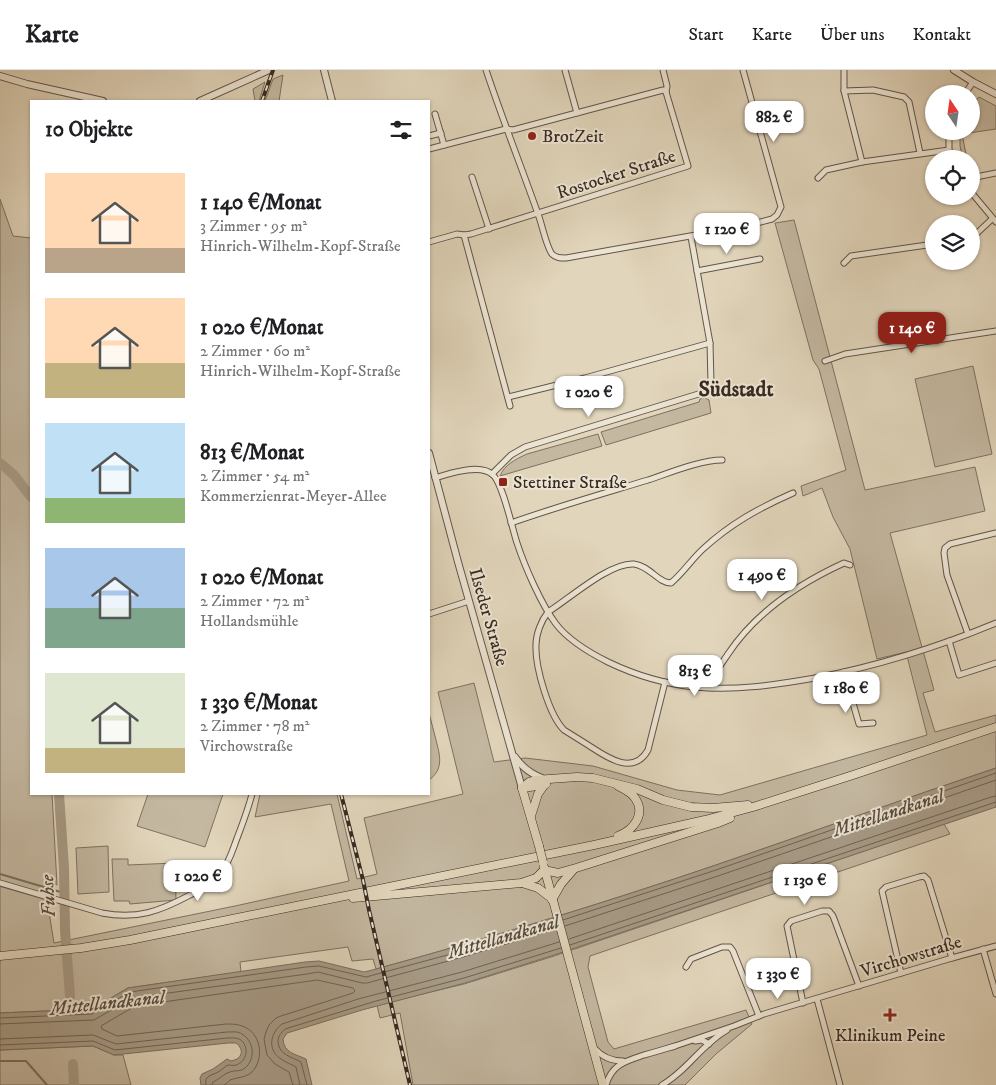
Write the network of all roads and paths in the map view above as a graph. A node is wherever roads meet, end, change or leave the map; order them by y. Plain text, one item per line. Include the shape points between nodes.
1 (269, 70) edge
2 (324, 70) edge
3 (486, 70) edge
4 (565, 70) edge
5 (662, 70) edge
6 (743, 70) edge
7 (844, 70) edge
8 (947, 70) edge
9 (954, 70) edge
10 (0, 76) edge
11 (964, 77) junction
12 (973, 82) junction
13 (971, 85) edge
14 (844, 91) junction
15 (666, 92) junction
16 (996, 94) edge
17 (99, 100) edge
18 (202, 100) edge
19 (332, 100) edge
20 (577, 113) junction
21 (435, 114) dead end
22 (506, 129) junction
23 (441, 133) junction
24 (430, 136) edge
25 (949, 140) edge
26 (444, 145) junction
27 (430, 150) edge
28 (949, 150) edge
29 (925, 152) edge
30 (920, 153) junction
31 (862, 162) junction
32 (996, 173) edge
33 (980, 176) edge
34 (472, 177) dead end
35 (818, 178) dead end
36 (980, 203) edge
37 (538, 213) junction
38 (994, 221) edge
39 (489, 228) junction
40 (980, 231) edge
41 (464, 236) junction
42 (691, 237) junction
43 (430, 242) edge
44 (925, 245) edge
45 (760, 259) dead end
46 (844, 263) dead end
47 (697, 271) junction
48 (996, 331) edge
49 (710, 343) junction
50 (825, 361) dead end
51 (508, 397) junction
52 (510, 406) dead end
53 (430, 458) edge
54 (722, 460) dead end
55 (492, 474) junction
56 (435, 478) junction
57 (793, 493) dead end
58 (511, 524) junction
59 (996, 533) edge
60 (850, 565) dead end
61 (469, 601) junction
62 (548, 612) junction
63 (430, 614) edge
64 (996, 623) edge
65 (968, 634) junction
66 (950, 641) junction
67 (996, 663) edge
68 (844, 672) junction
69 (665, 682) junction
70 (712, 688) junction
71 (872, 723) dead end
72 (996, 726) edge
73 (513, 754) junction
74 (544, 781) junction
75 (610, 782) junction
76 (522, 788) junction
77 (252, 795) edge
78 (768, 802) junction
79 (752, 808) junction
80 (530, 818) junction
81 (594, 845) junction
82 (576, 868) junction
83 (544, 870) junction
84 (0, 883) edge
85 (521, 883) junction
86 (552, 900) junction
87 (316, 902) junction
88 (996, 946) edge
89 (983, 949) junction
90 (0, 956) edge
91 (952, 958) junction
92 (686, 967) dead end
93 (901, 973) junction
94 (859, 986) junction
95 (996, 994) edge
96 (817, 999) junction
97 (803, 1003) junction
98 (759, 1016) junction
99 (734, 1026) junction
100 (709, 1044) junction
101 (592, 1046) junction
102 (672, 1047) junction
103 (626, 1060) junction
104 (605, 1085) edge
105 (662, 1085) edge
106 (840, 1085) edge

1 - 18 street
2 - 19 street
3 - 22 street
4 - 20 street
5 - 15 street, Rostocker Straße
6 - 42 street via 780,207 772,219
7 - 14 street
8 - 11 street
9 - 11 street
10 - 17 street
11 - 12 street
12 - 13 street
12 - 16 street
14 - 30 street via 873,90 904,97 910,102
14 - 31 street
15 - 20 street via 663,90
15 - 37 street, Rostocker Straße via 688,166
20 - 22 street via 513,130
21 - 23 street
22 - 26 street
22 - 37 street
23 - 24 street
23 - 26 street
25 - 28 street
26 - 27 street
29 - 30 street
30 - 31 street
31 - 35 street via 826,170
32 - 33 street
34 - 39 street
36 - 38 street
37 - 39 street
37 - 42 street via 550,250 559,258
38 - 40 street
39 - 41 street
41 - 43 street via 457,234
41 - 51 street
42 - 47 street
44 - 46 street via 851,256
45 - 47 street
47 - 49 street
48 - 50 street via 845,354
49 - 51 street
49 - 55 street via 711,383 705,392 524,448 511,455
51 - 52 street
53 - 56 street, Ilseder Straße
54 - 58 street via 690,467
55 - 56 street via 475,470
55 - 58 street via 502,491
56 - 61 street, Ilseder Straße
57 - 62 street via 730,526 671,583 665,583 635,564 617,567
58 - 62 street
59 - 65 street via 945,548 950,584
60 - 70 street via 844,563 819,575 761,615 716,670
61 - 63 street
61 - 73 street, Ilseder Straße
62 - 69 street via 564,633 598,657
62 - 69 street via 543,618 536,644 541,676 553,714 564,730 607,757 630,763 637,762 646,754
64 - 65 street
65 - 66 street
66 - 67 street via 959,675
66 - 68 street
68 - 70 street via 755,687
68 - 71 street via 859,724
69 - 70 street
72 - 78 main road
73 - 74 street via 529,772
73 - 76 street, Ilseder Straße
74 - 75 main road via 584,777
74 - 76 main road via 529,782
74 - 80 main road
75 - 78 main road via 691,807
75 - 81 main road via 635,799 637,821 625,833
76 - 80 main road
77 - 84 street via 228,862 213,882 151,913 116,916
78 - 79 main road
79 - 81 main road
79 - 82 main road via 718,823
80 - 83 main road, bridge
81 - 87 main road
82 - 83 main road via 558,873
82 - 86 main road
83 - 85 main road via 536,878
83 - 86 main road
85 - 86 main road via 538,888
85 - 87 main road
86 - 101 main road
87 - 90 main road via 140,938
88 - 89 street, Virchowstraße
89 - 91 street, Virchowstraße
89 - 95 street
91 - 93 street, Virchowstraße
91 - 93 street via 928,880 924,876 919,877 882,891
92 - 98 street via 691,959 730,947
93 - 94 street, Virchowstraße
94 - 96 street, Virchowstraße
94 - 97 street via 833,916 829,911 822,911 787,926
96 - 97 street, Virchowstraße
96 - 106 street
97 - 98 street, Virchowstraße
98 - 99 street, Virchowstraße
99 - 100 street, Virchowstraße
99 - 102 street, Virchowstraße
100 - 102 street, Virchowstraße via 697,1040
100 - 105 street, Virchowstraße
101 - 103 street, Virchowstraße via 608,1058
101 - 104 main road
102 - 103 street, Virchowstraße
103 - 104 street via 614,1070

